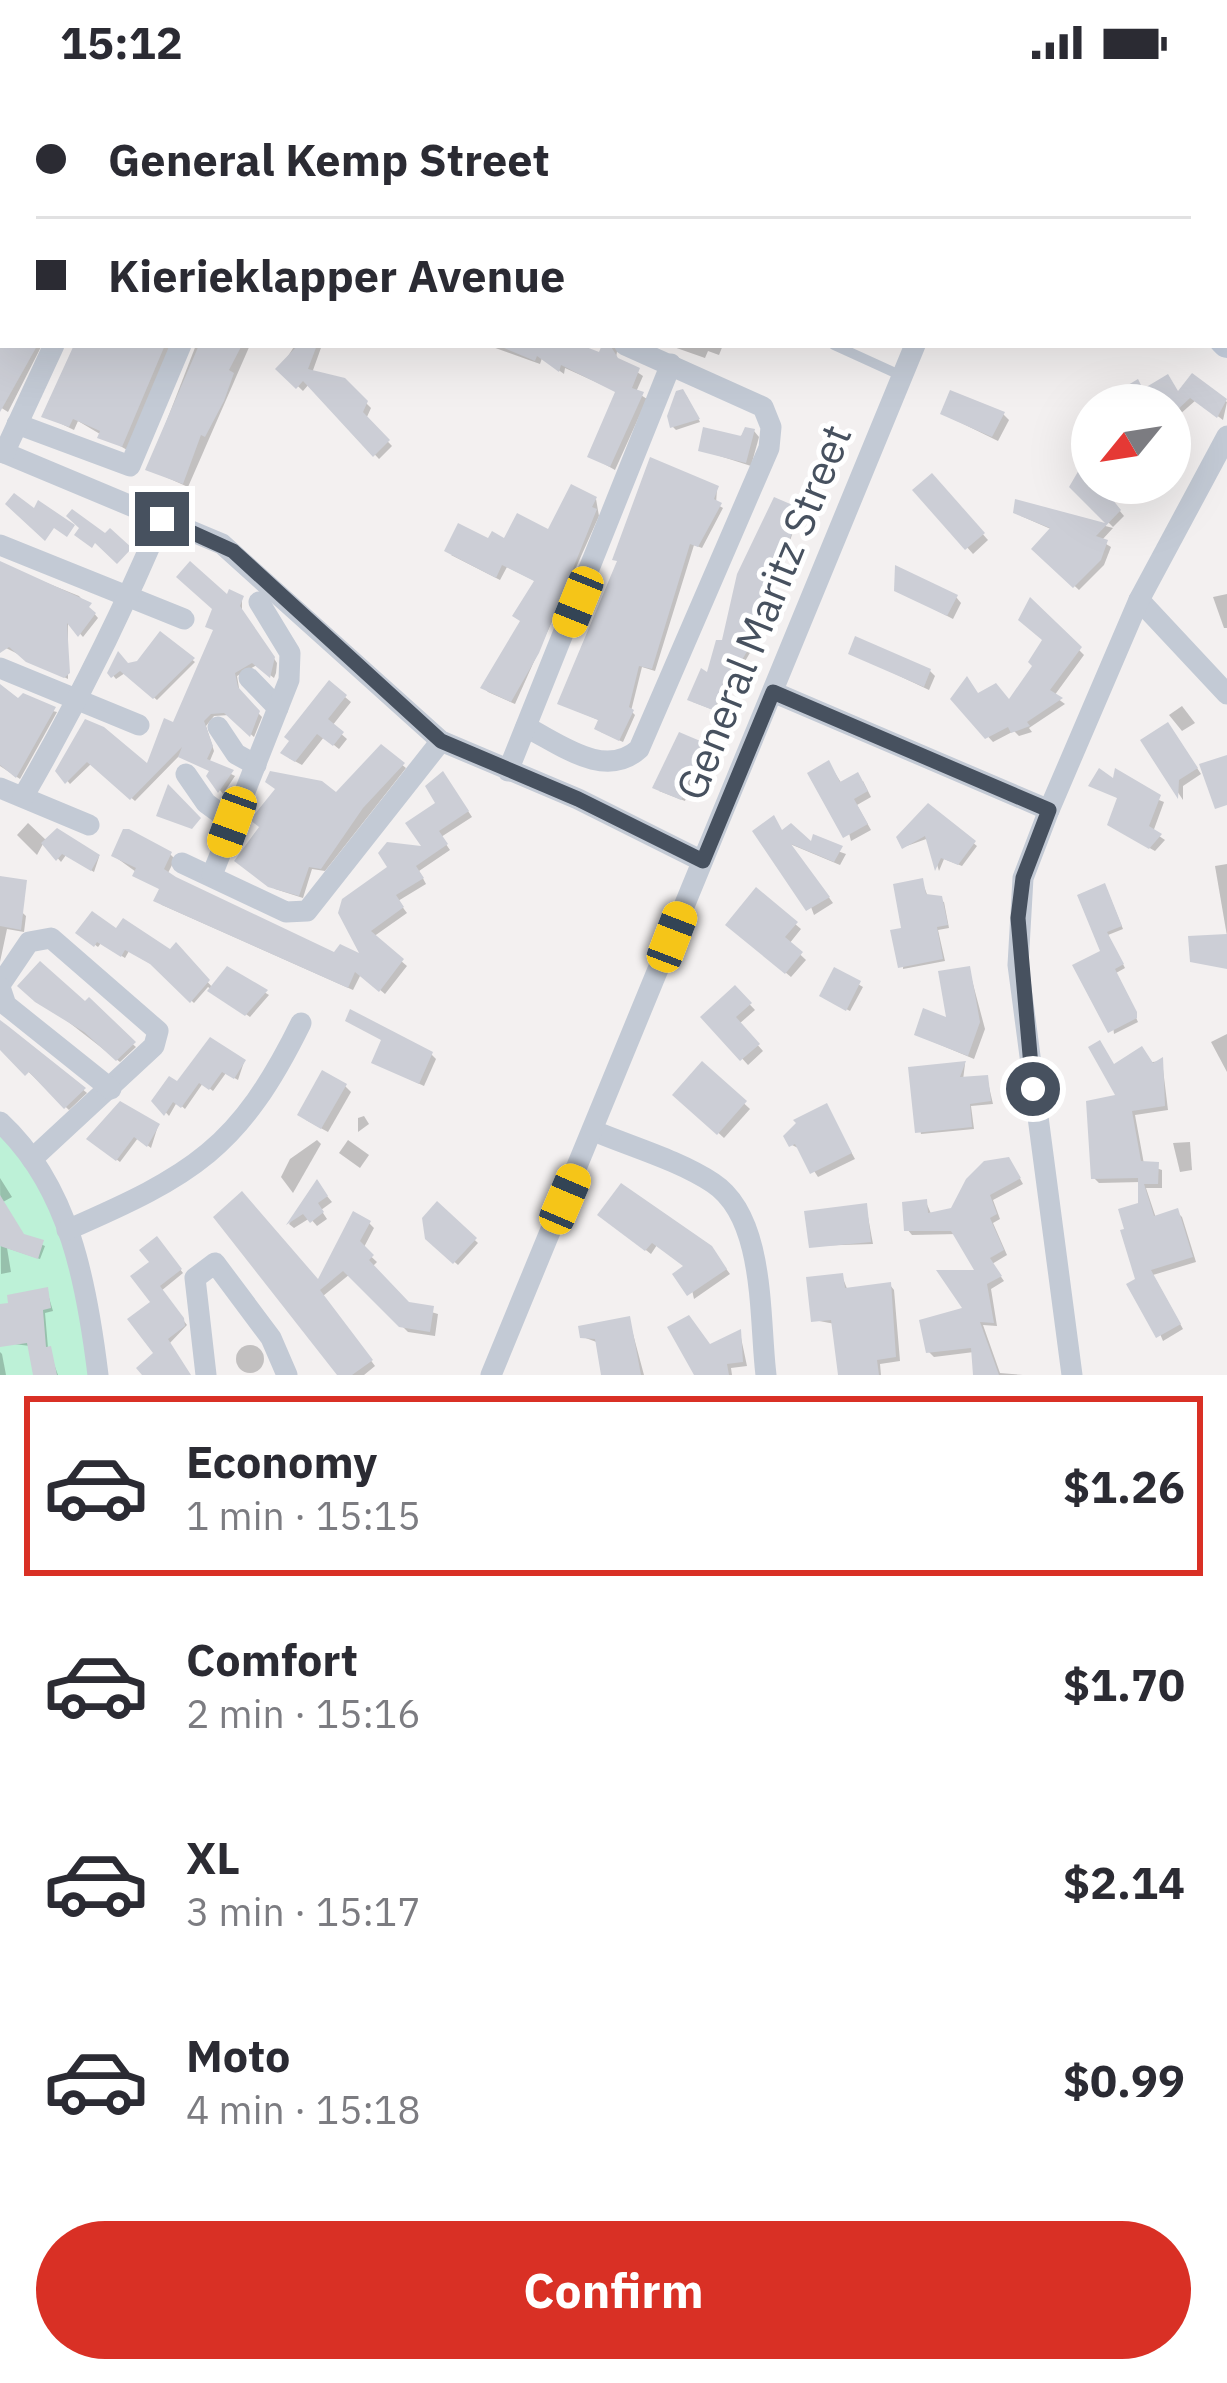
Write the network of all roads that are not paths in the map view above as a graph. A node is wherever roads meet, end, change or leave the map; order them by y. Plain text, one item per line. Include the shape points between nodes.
1 (53, 348) edge
2 (180, 348) edge
3 (632, 348) edge
4 (841, 348) edge
5 (914, 348) edge
6 (671, 364) junction
7 (903, 376) junction
8 (17, 424) junction
9 (1227, 436) edge
10 (2, 452) edge
11 (162, 519) junction
12 (0, 545) edge
13 (127, 600) junction
14 (1139, 600) junction
15 (259, 602) dead end
16 (184, 619) dead end
17 (0, 668) edge
18 (249, 678) dead end
19 (773, 692) junction
20 (1227, 694) edge
21 (80, 699) junction
22 (278, 708) junction
23 (139, 725) dead end
24 (218, 727) dead end
25 (526, 728) junction
26 (441, 741) junction
27 (256, 765) junction
28 (508, 771) junction
29 (186, 773) dead end
30 (0, 788) edge
31 (23, 797) junction
32 (1049, 810) junction
33 (232, 822) junction
34 (89, 825) dead end
35 (703, 861) junction
36 (182, 862) dead end
37 (212, 875) junction
38 (0, 986) edge
39 (301, 1023) dead end
40 (111, 1089) junction
41 (0, 1122) edge
42 (594, 1131) junction
43 (32, 1159) junction
44 (68, 1230) junction
45 (98, 1375) edge
46 (206, 1375) edge
47 (287, 1375) edge
48 (491, 1375) edge
49 (766, 1375) edge
50 (1072, 1375) edge

1 - 8 street
2 - 8 street via 130,466
3 - 6 street
4 - 7 lane
5 - 7 street, General Maritz Street
6 - 25 street
6 - 25 street via 763,407 770,448 639,749 624,760 597,762
7 - 19 street, General Maritz Street
8 - 10 street
9 - 14 street
10 - 11 street
11 - 13 street
11 - 26 street via 233,551
12 - 13 street
13 - 16 street
13 - 21 street
14 - 20 street
14 - 32 street
15 - 22 street via 290,653
17 - 21 street
18 - 22 street
19 - 32 street
19 - 35 street, General Maritz Street
21 - 23 street
21 - 31 street
22 - 27 street
24 - 27 street via 236,754
25 - 28 street
26 - 28 street
26 - 37 street via 307,910 286,912
27 - 33 street
28 - 35 street
29 - 33 street
30 - 31 street
31 - 34 street
32 - 50 street via 1023,878 1017,940
33 - 37 street
35 - 42 street, General Maritz Street
36 - 37 street
38 - 40 street via 6,1005
38 - 40 street via 29,942 51,938 152,1021 154,1046
39 - 44 street via 230,1137 177,1176
40 - 43 street
41 - 43 street
42 - 48 street, General Maritz Street
42 - 49 street via 728,1195 749,1241
43 - 44 street
44 - 45 street via 86,1285
46 - 47 street via 195,1278 215,1263 272,1337

